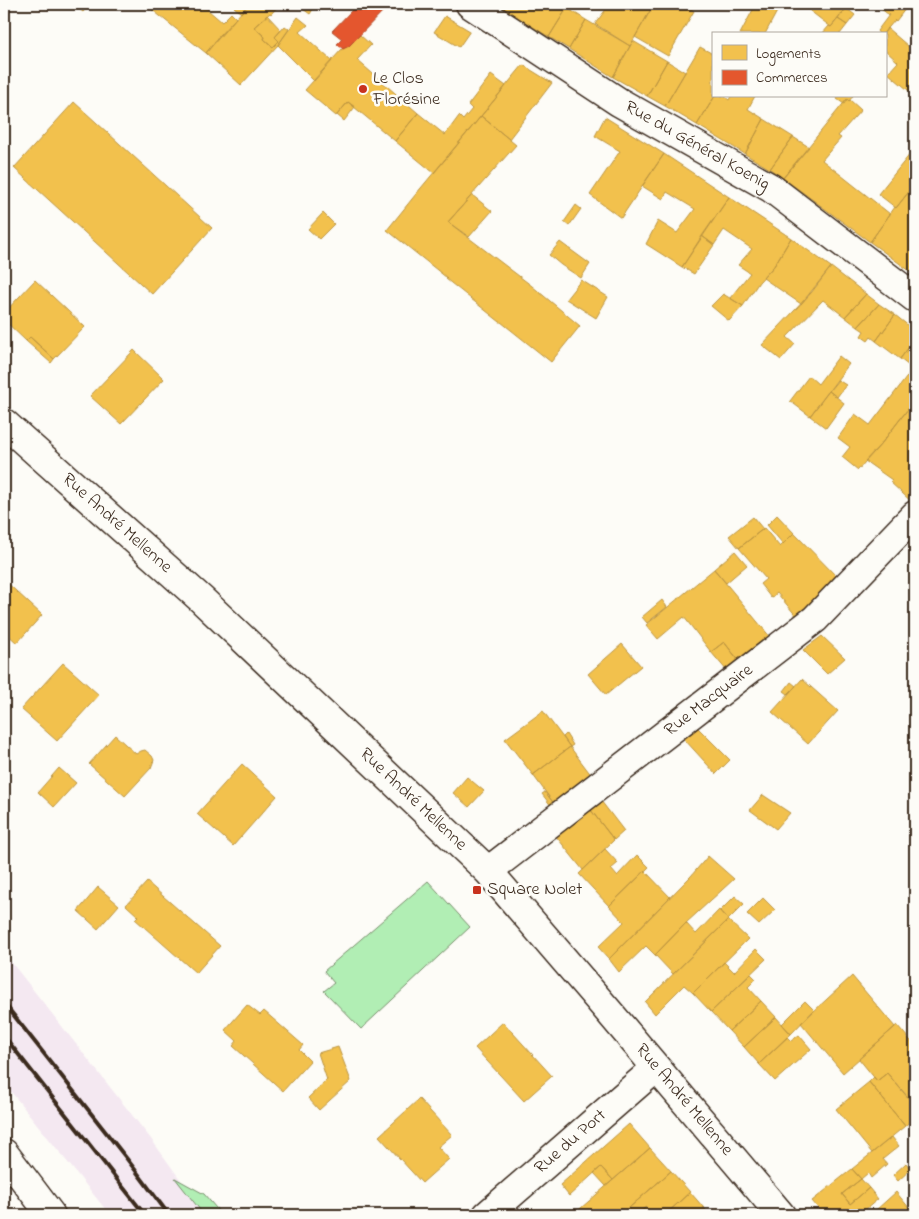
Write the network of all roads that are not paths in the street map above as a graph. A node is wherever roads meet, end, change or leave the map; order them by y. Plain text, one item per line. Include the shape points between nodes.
1 (470, 4) edge
2 (915, 298) edge
3 (4, 423) edge
4 (915, 515) edge
5 (488, 871) junction
6 (656, 1068) junction
7 (4, 1153) edge
8 (51, 1215) edge
9 (487, 1215) edge
10 (781, 1215) edge

1 - 2 street, Rue du Général Koenig via 619,102 771,188
3 - 5 street, Rue André Mellenne via 201,599
4 - 5 street, Rue Macquaire via 815,619
5 - 6 street, Rue André Mellenne
6 - 9 street, Rue du Port
6 - 10 street, Rue André Mellenne
7 - 8 street

